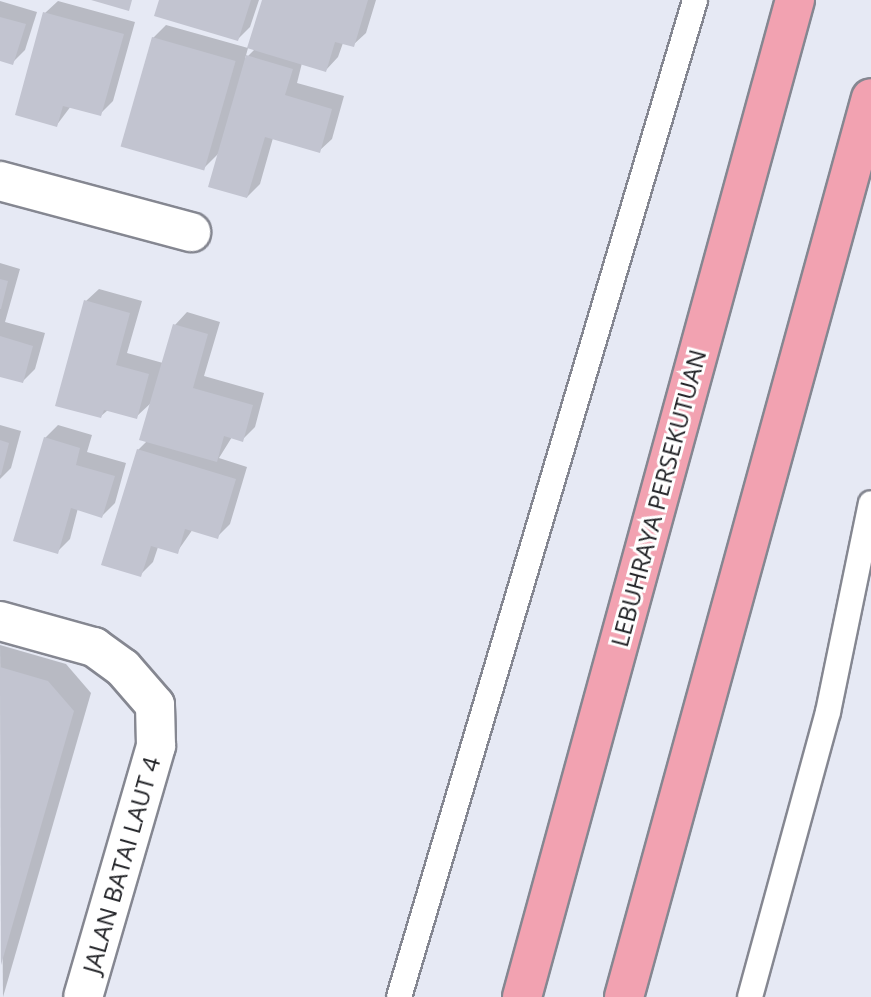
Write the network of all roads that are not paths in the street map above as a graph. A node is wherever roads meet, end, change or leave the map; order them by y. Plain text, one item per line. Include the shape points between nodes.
1 (695, 0) edge
2 (795, 0) edge
3 (871, 98) edge
4 (0, 181) edge
5 (191, 232) dead end
6 (871, 503) edge
7 (0, 621) edge
8 (83, 997) edge
9 (399, 997) edge
10 (522, 997) edge
11 (624, 997) edge
12 (750, 997) edge

1 - 9 lane
2 - 10 highway, LEBUHRAYA PERSEKUTUAN
3 - 11 highway
4 - 5 street
6 - 12 lane via 828,712
7 - 8 street, JALAN BATAI LAUT 4 via 94,647 123,668 155,705 156,746

